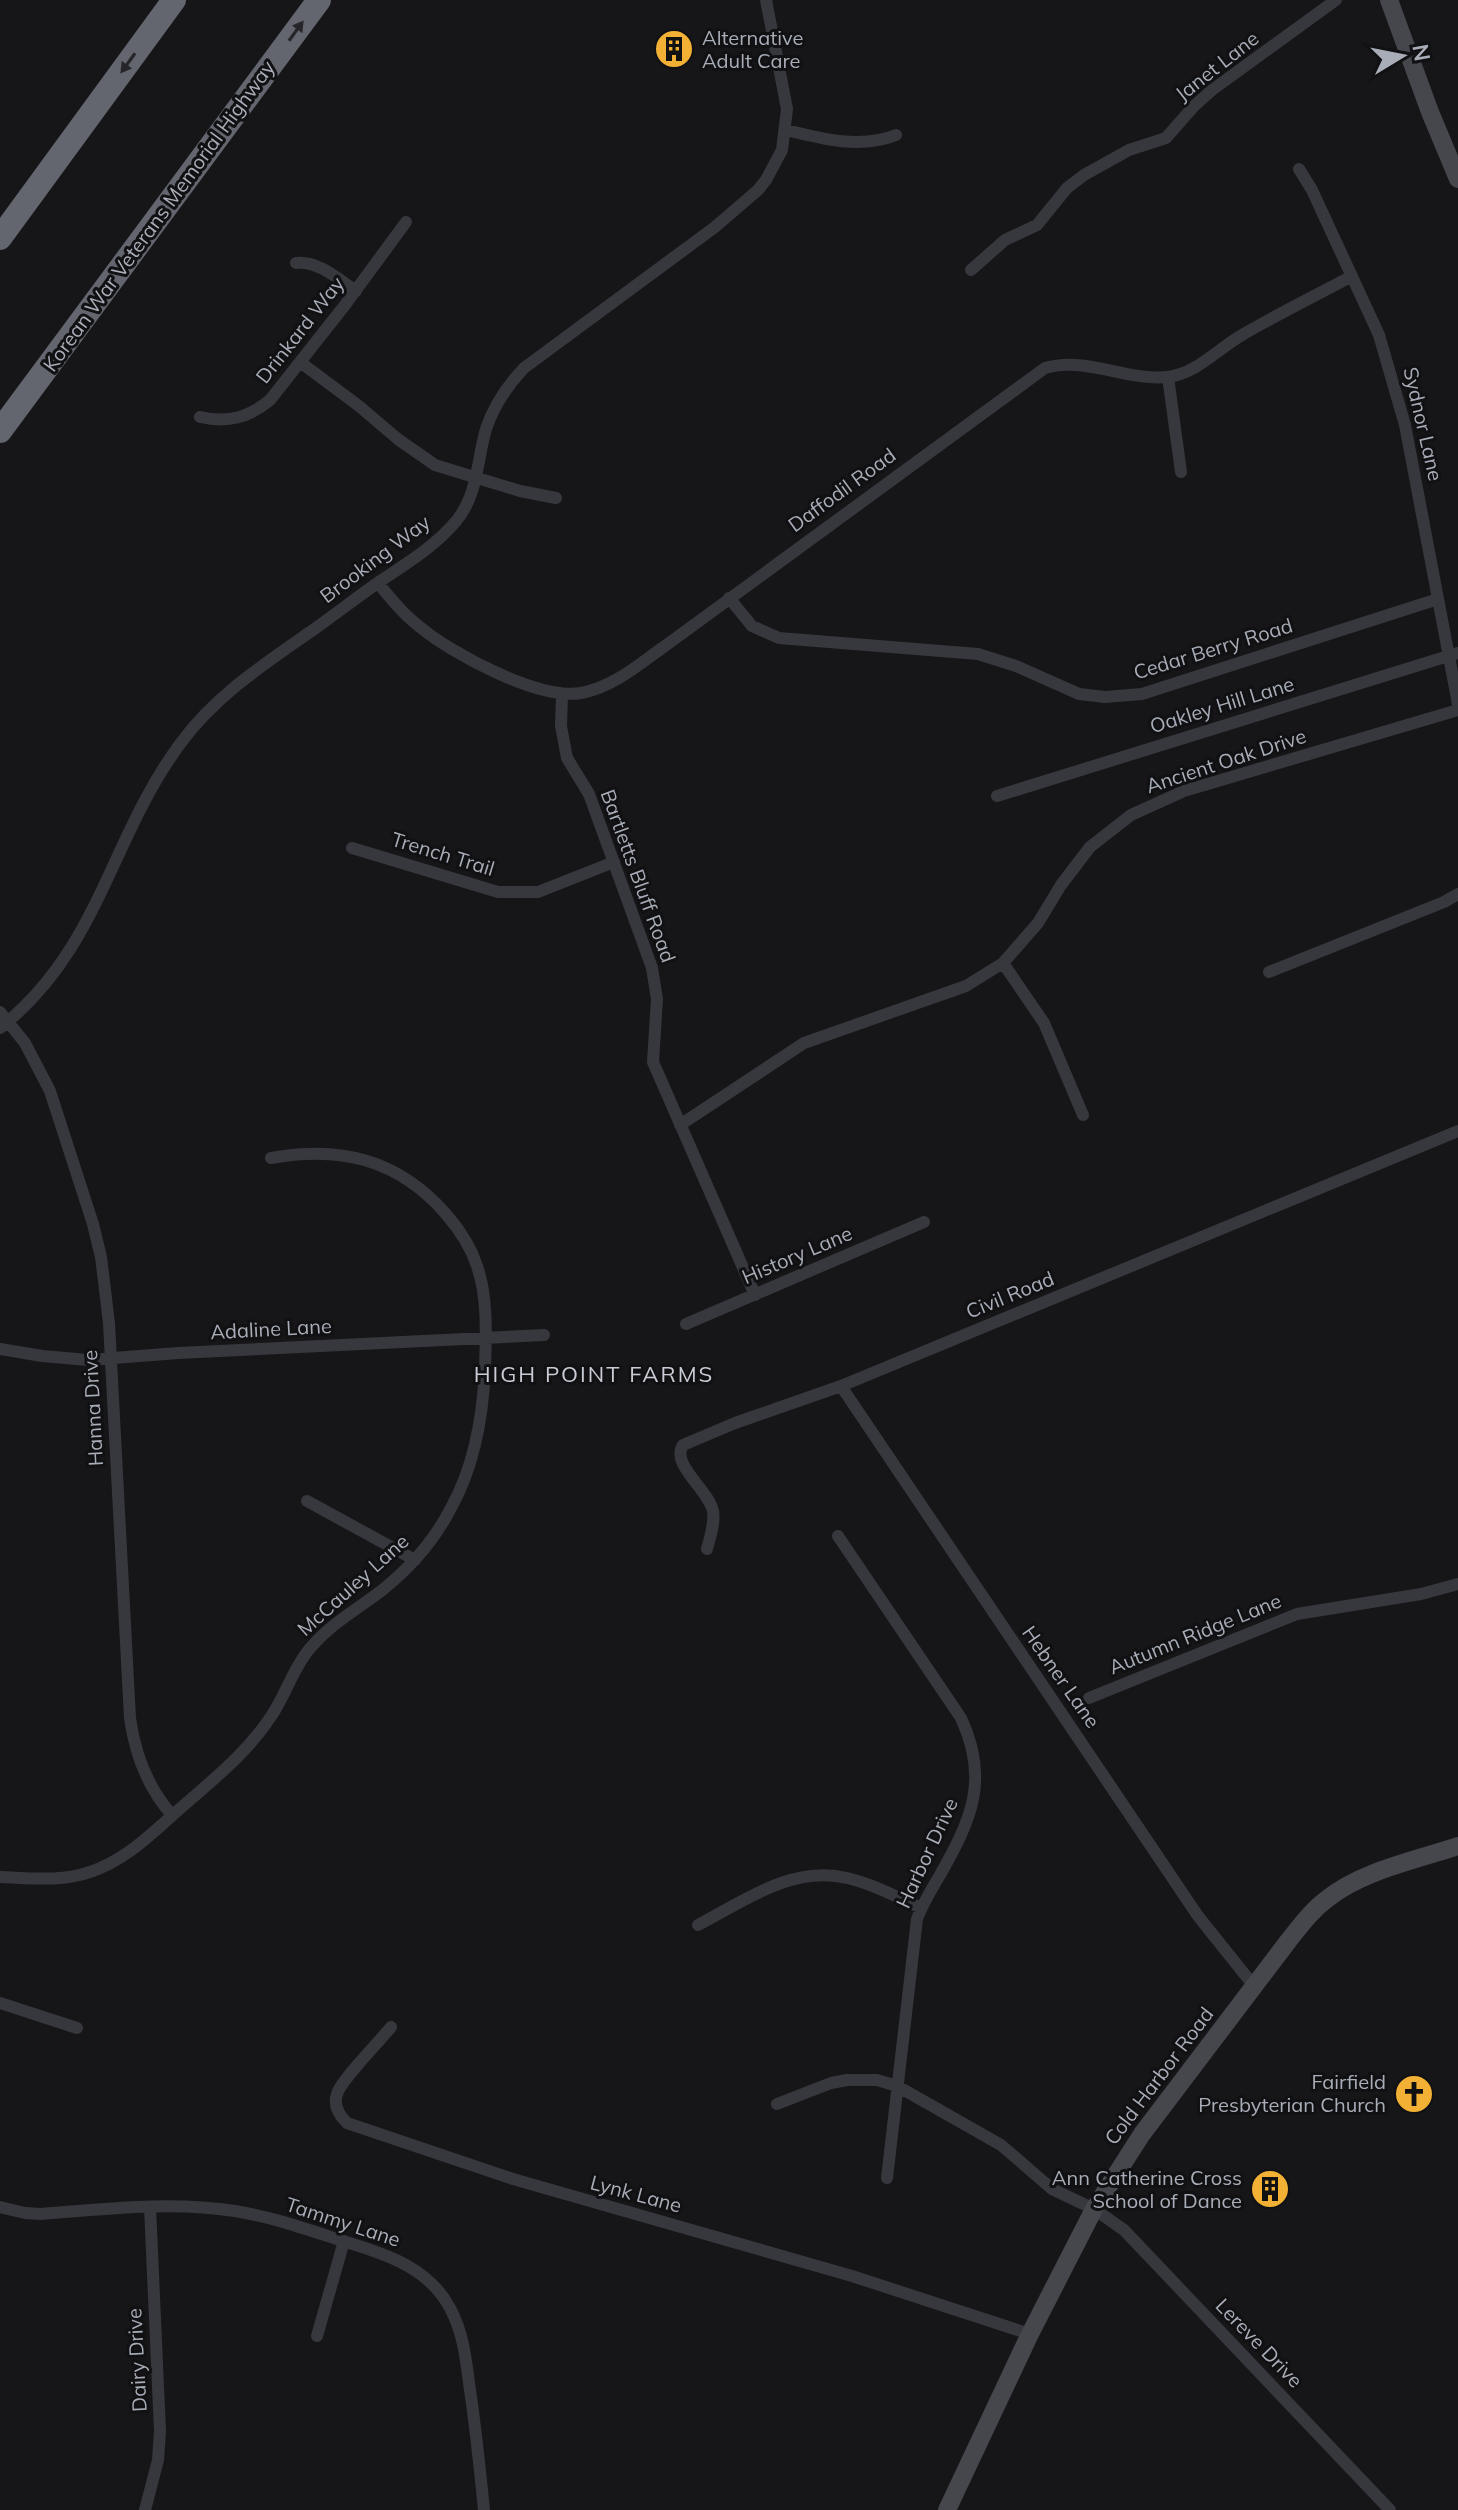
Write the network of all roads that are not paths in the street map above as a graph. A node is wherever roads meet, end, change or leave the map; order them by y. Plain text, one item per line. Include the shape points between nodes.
1 (174, 0) edge
2 (319, 0) edge
3 (766, 0) edge
4 (1336, 0) edge
5 (1389, 0) edge
6 (786, 130) junction
7 (896, 135) dead end
8 (1299, 169) dead end
9 (1458, 179) edge
10 (406, 222) dead end
11 (0, 238) edge
12 (296, 263) dead end
13 (971, 270) dead end
14 (1352, 276) junction
15 (356, 291) junction
16 (300, 362) junction
17 (1168, 377) junction
18 (200, 417) dead end
19 (0, 431) edge
20 (1181, 472) dead end
21 (477, 477) junction
22 (556, 498) dead end
23 (378, 583) junction
24 (729, 598) junction
25 (1438, 599) junction
26 (1453, 654) edge
27 (562, 695) junction
28 (1458, 704) edge
29 (1458, 710) edge
30 (997, 796) dead end
31 (352, 848) dead end
32 (614, 862) junction
33 (1458, 894) edge
34 (1003, 963) junction
35 (1269, 972) dead end
36 (3, 1020) edge
37 (1083, 1115) dead end
38 (680, 1125) junction
39 (1458, 1131) edge
40 (271, 1158) dead end
41 (924, 1222) dead end
42 (755, 1295) junction
43 (686, 1324) dead end
44 (544, 1335) dead end
45 (486, 1338) junction
46 (0, 1349) edge
47 (110, 1358) junction
48 (841, 1386) junction
49 (307, 1501) dead end
50 (838, 1536) dead end
51 (707, 1549) dead end
52 (415, 1560) junction
53 (1458, 1584) edge
54 (1089, 1698) dead end
55 (172, 1815) junction
56 (1458, 1846) edge
57 (0, 1877) edge
58 (921, 1908) junction
59 (698, 1925) dead end
60 (1254, 1986) junction
61 (0, 2003) edge
62 (391, 2027) dead end
63 (77, 2028) dead end
64 (897, 2086) junction
65 (777, 2104) dead end
66 (887, 2178) dead end
67 (0, 2207) edge
68 (150, 2207) junction
69 (1094, 2209) junction
70 (344, 2241) junction
71 (1030, 2334) junction
72 (317, 2336) dead end
73 (145, 2510) edge
74 (484, 2510) edge
75 (947, 2510) edge
76 (1390, 2510) edge

1 -> 11 highway
19 -> 2 highway, Korean War Veterans Memorial Highway
3 - 6 street, Brooking Way via 786,99
4 - 13 street, Janet Lane via 1212,90 1166,138 1129,150 1084,175 1037,225 1005,240
5 - 9 main road
6 - 7 street via 873,143
6 - 21 street, Brooking Way via 775,165 758,190 511,382 493,410
8 - 14 street, Sydnor Lane
10 - 15 street, Drinkard Way
12 - 15 street via 323,270
14 - 17 street
14 - 25 street, Sydnor Lane via 1395,383
15 - 16 street, Drinkard Way
16 - 18 street, Drinkard Way via 257,411 234,419
16 - 21 street via 416,454
17 - 20 street
17 - 24 street, Daffodil Road via 1061,363 1045,368
21 - 22 street
21 - 23 street, Brooking Way via 457,521
23 - 27 street, Daffodil Road via 422,629 470,660
23 - 36 street, Brooking Way via 246,676 206,712 146,799 71,951 40,991
24 - 25 street, Cedar Berry Road via 752,626 779,638 978,654 1079,694 1105,697 1142,694
24 - 27 street, Daffodil Road via 614,682
25 - 26 street, Sydnor Lane
26 - 28 street, Sydnor Lane
26 - 30 street, Oakley Hill Lane
27 - 32 street, Bartletts Bluff Road via 567,758 589,794
29 - 34 street, Ancient Oak Drive via 1184,791 1131,815 1090,847
31 - 32 street, Trench Trail via 516,893 538,892
32 - 38 street, Bartletts Bluff Road via 652,968 657,999 653,1062
33 - 35 street
34 - 37 street via 1044,1023
34 - 38 street, Ancient Oak Drive via 966,986 804,1043
36 - 47 street, Hanna Drive via 38,1064 50,1091 93,1224 106,1289
38 - 42 street, Bartletts Bluff Road
39 - 48 street, Civil Road
40 - 45 street, McCauley Lane via 345,1155 385,1167 421,1189 451,1220 477,1266
41 - 42 street, History Lane
42 - 43 street, History Lane
44 - 45 street, Adaline Lane
45 - 47 street, Adaline Lane
45 - 52 street, McCauley Lane via 481,1415 471,1459 453,1505
46 - 47 street, Adaline Lane
47 - 55 street, Hanna Drive via 131,1728 146,1778
48 - 51 street, Civil Road via 683,1445 680,1460 713,1511
48 - 60 street, Hebner Lane via 1198,1916
49 - 52 street
50 - 58 street, Harbor Drive via 961,1718 974,1751 976,1788 969,1819
52 - 55 street, McCauley Lane via 318,1639 256,1738
53 - 54 street, Autumn Ridge Lane via 1297,1614
55 - 57 street, McCauley Lane via 129,1853 100,1869 68,1877
56 - 60 main road, Cold Harbor Road via 1336,1892 1314,1910
58 - 59 street via 855,1880 811,1875 778,1883
58 - 64 street, Harbor Drive
60 - 69 main road, Cold Harbor Road via 1142,2134
61 - 63 street
62 - 71 street, Lynk Lane via 339,2089 335,2103 347,2123 528,2184 852,2276
64 - 65 street, Lereve Drive via 847,2080
64 - 66 street, Harbor Drive
64 - 69 street, Lereve Drive via 1001,2145 1052,2189
67 - 68 street, Tammy Lane via 41,2214
68 - 70 street, Tammy Lane via 233,2211
68 - 73 street, Dairy Drive via 160,2431
69 - 71 main road, Cold Harbor Road
69 - 76 street, Lereve Drive via 1124,2230
70 - 72 street
70 - 74 street, Tammy Lane via 412,2268 448,2304 466,2358
71 - 75 main road, Cold Harbor Road

